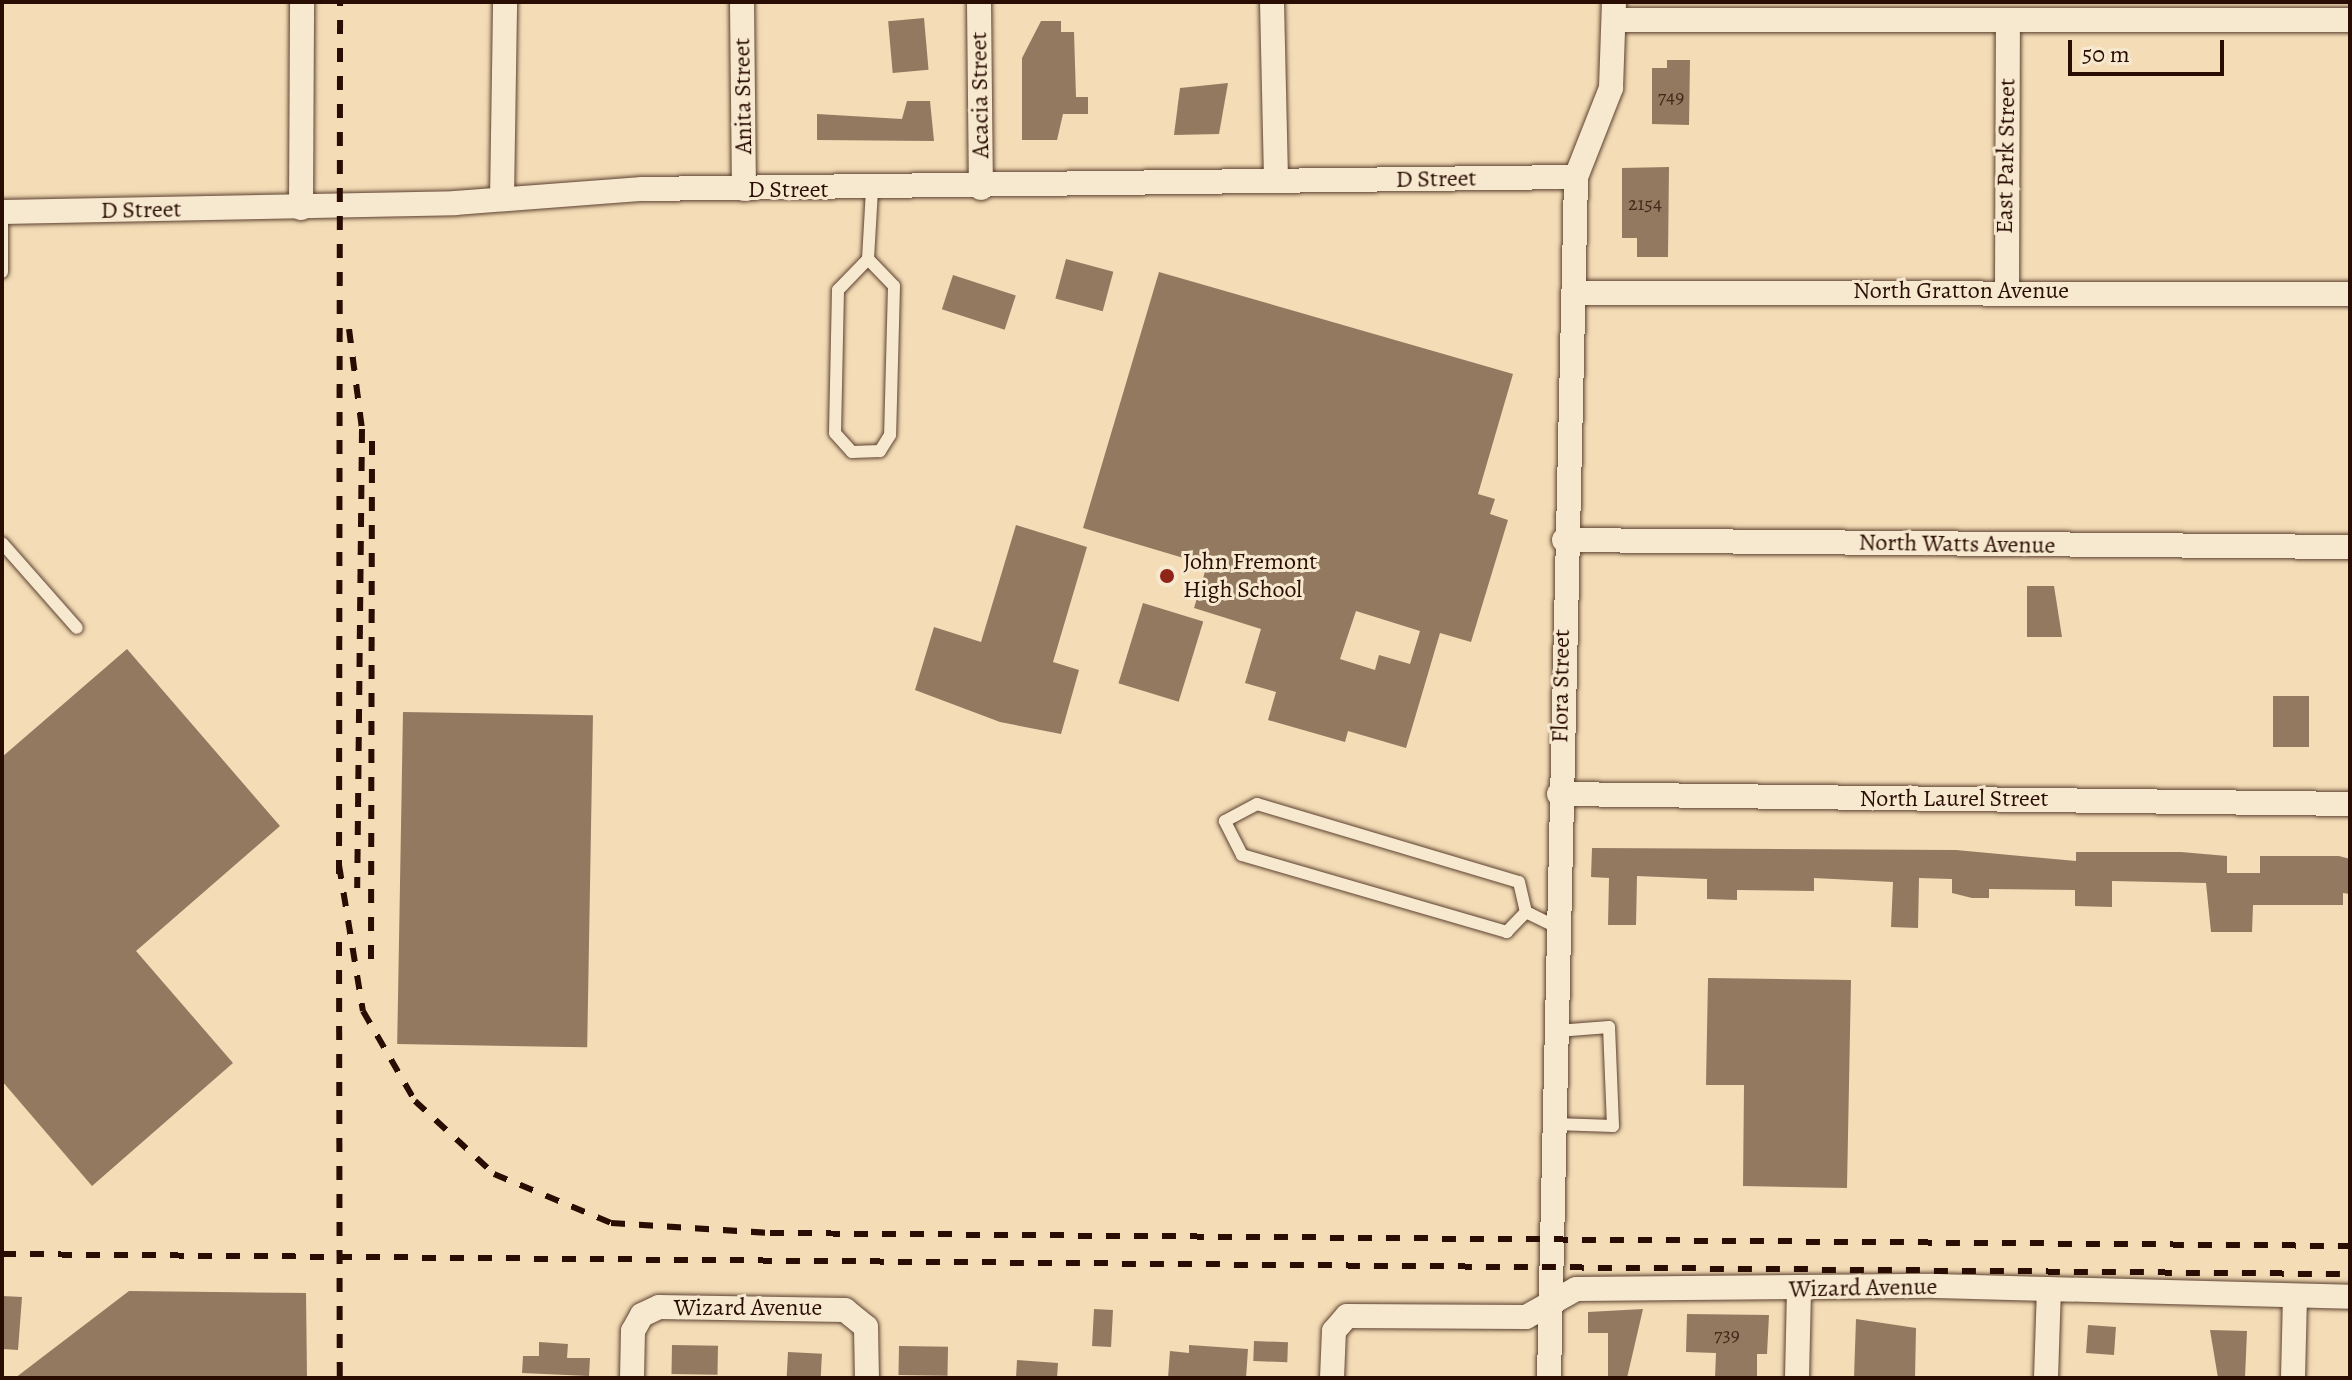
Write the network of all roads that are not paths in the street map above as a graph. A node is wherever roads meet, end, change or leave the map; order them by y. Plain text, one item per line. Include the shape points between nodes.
1 (302, 2) edge
2 (505, 2) edge
3 (742, 2) edge
4 (979, 2) edge
5 (1272, 2) edge
6 (1614, 11) edge
7 (2008, 20) junction
8 (2350, 20) edge
9 (1576, 177) junction
10 (1276, 181) junction
11 (981, 188) junction
12 (744, 189) junction
13 (872, 190) junction
14 (502, 199) junction
15 (301, 208) junction
16 (2, 212) edge
17 (2, 219) edge
18 (868, 259) junction
19 (2, 272) edge
20 (2007, 291) junction
21 (1573, 293) junction
22 (2350, 294) edge
23 (1564, 540) junction
24 (2, 543) edge
25 (2350, 547) edge
26 (77, 628) dead end
27 (1559, 794) junction
28 (2350, 804) edge
29 (1526, 912) junction
30 (1555, 926) junction
31 (1557, 1031) junction
32 (1555, 1124) junction
33 (1799, 1289) junction
34 (2049, 1289) junction
35 (2295, 1297) junction
36 (2350, 1297) edge
37 (1552, 1303) junction
38 (632, 1378) edge
39 (867, 1378) edge
40 (1332, 1378) edge
41 (1549, 1378) edge
42 (1797, 1378) edge
43 (2046, 1378) edge
44 (2293, 1378) edge

1 - 15 street
2 - 14 street
3 - 12 street, Anita Street
4 - 11 street, Acacia Street
5 - 10 street
6 - 7 street
6 - 9 street, Flora Street via 1611,88
7 - 8 street
7 - 20 street, East Park Street
9 - 10 street, D Street
9 - 21 street, Flora Street
10 - 11 street, D Street
11 - 13 street, D Street
12 - 13 street, D Street
12 - 14 street, D Street
13 - 18 lane
14 - 15 street, D Street
15 - 16 street, D Street
17 - 19 lane
18 - 18 lane via 838,290 835,433 852,452 880,451 890,435 894,286
20 - 21 street, North Gratton Avenue
20 - 22 street, North Gratton Avenue
21 - 23 street, Flora Street
23 - 25 street, North Watts Avenue
23 - 27 street, Flora Street
24 - 26 lane
27 - 28 street, North Laurel Street
27 - 30 street, Flora Street
29 - 29 lane via 1519,882 1257,804 1225,821 1242,855 1507,932
29 - 30 lane
30 - 31 street, Flora Street
31 - 32 street, Flora Street
31 - 32 lane via 1609,1027 1613,1126
32 - 37 street, Flora Street
33 - 34 street, Wizard Avenue
33 - 37 street, Wizard Avenue via 1576,1289
33 - 42 street
34 - 35 street, Wizard Avenue
34 - 43 street
35 - 36 street, Wizard Avenue
35 - 44 street
37 - 40 street, Wizard Avenue via 1526,1317 1347,1316 1337,1326
37 - 41 street, Flora Street
38 - 39 street, Wizard Avenue via 633,1331 642,1315 659,1307 855,1314 866,1327

